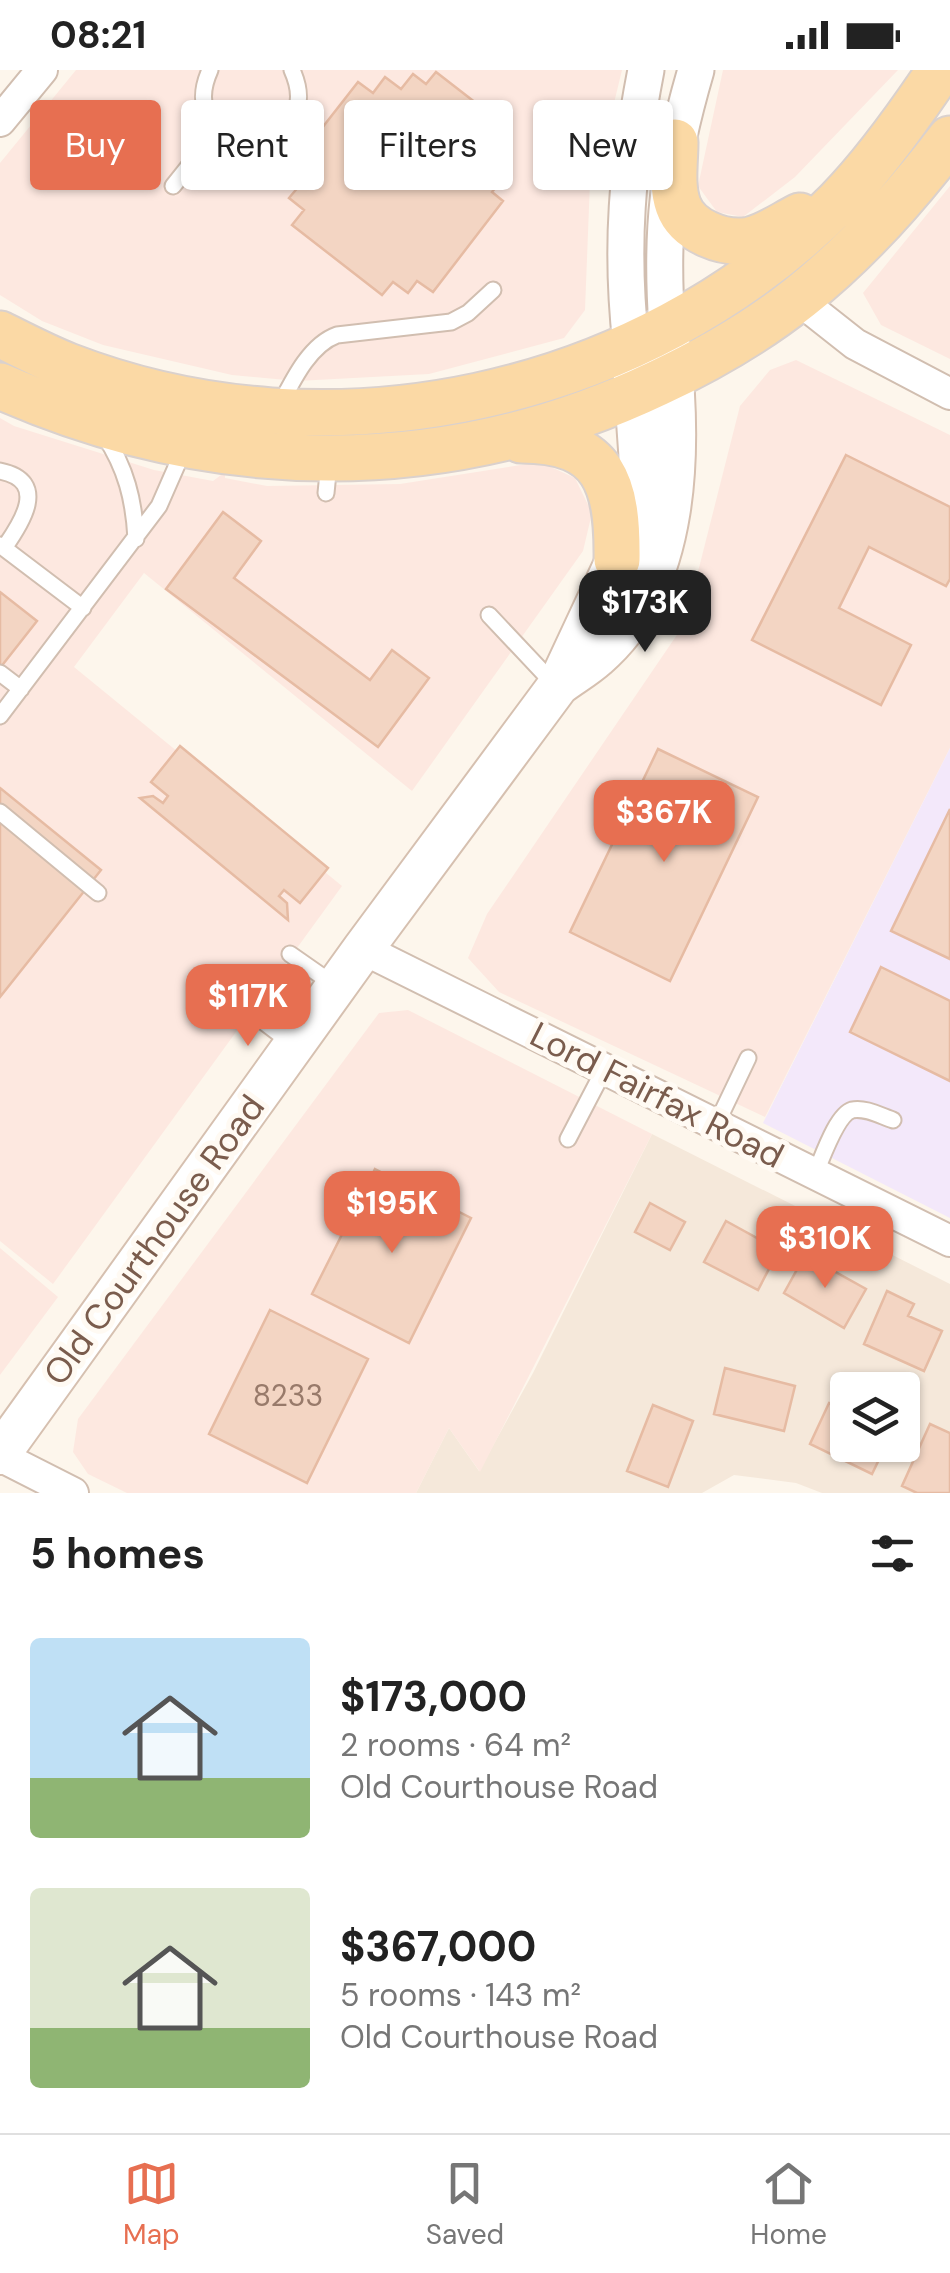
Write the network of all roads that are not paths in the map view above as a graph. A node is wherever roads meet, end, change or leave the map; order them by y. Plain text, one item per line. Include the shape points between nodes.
1 (42, 70) edge
2 (210, 70) edge
3 (292, 70) edge
4 (646, 70) edge
5 (696, 70) edge
6 (940, 70) edge
7 (205, 100) edge
8 (297, 100) edge
9 (0, 121) edge
10 (950, 139) edge
11 (675, 142) junction
12 (181, 176) edge
13 (173, 186) dead end
14 (846, 192) junction
15 (493, 290) dead end
16 (798, 299) junction
17 (0, 334) edge
18 (649, 336) junction
19 (654, 385) junction
20 (0, 386) edge
21 (950, 394) edge
22 (278, 410) junction
23 (96, 424) junction
24 (504, 440) junction
25 (185, 446) junction
26 (0, 471) edge
27 (136, 539) junction
28 (2, 546) edge
29 (617, 560) junction
30 (83, 608) junction
31 (488, 616) dead end
32 (0, 674) edge
33 (557, 687) junction
34 (21, 688) junction
35 (0, 716) edge
36 (0, 812) edge
37 (98, 893) dead end
38 (363, 949) junction
39 (290, 954) dead end
40 (214, 984) dead end
41 (336, 987) junction
42 (294, 1045) junction
43 (748, 1058) dead end
44 (605, 1068) junction
45 (893, 1120) dead end
46 (716, 1125) junction
47 (568, 1139) dead end
48 (815, 1174) junction
49 (950, 1241) edge
50 (0, 1455) edge
51 (73, 1493) edge

1 - 9 street
2 - 7 lane
3 - 8 lane
4 - 18 street via 624,233
5 - 11 street
6 - 14 main road
10 - 16 main road via 873,230
11 - 14 main road via 677,203 684,219 712,236 750,240
11 - 18 street
12 - 13 lane
14 - 18 main road via 762,268
15 - 22 lane via 450,322 324,340
16 - 19 main road
16 - 21 street via 855,344
17 - 22 main road via 114,382 210,404
18 - 19 main road, Old Courthouse Road
18 - 22 main road via 552,377 446,404 394,411
19 - 24 main road
19 - 29 main road, Old Courthouse Road via 636,518
19 - 33 main road, Old Courthouse Road via 677,434 670,514 646,588 625,624 600,655
20 - 23 main road
23 - 25 main road
23 - 27 lane via 125,473
24 - 25 main road via 409,454 328,476
24 - 29 main road via 565,444 596,464 615,499
25 - 27 lane
26 - 28 lane via 18,478 28,498 26,516
27 - 30 lane
28 - 30 lane
29 - 33 main road, Old Courthouse Road
30 - 34 lane
31 - 33 lane
32 - 34 lane
33 - 38 main road, Old Courthouse Road
34 - 35 lane
36 - 37 lane
38 - 41 main road, Old Courthouse Road
38 - 44 street, Lord Fairfax Road
39 - 41 lane
40 - 42 lane
41 - 42 main road, Old Courthouse Road
42 - 50 main road, Old Courthouse Road
43 - 46 lane
44 - 46 street, Lord Fairfax Road
44 - 47 lane
45 - 48 lane via 851,1110 840,1119
46 - 48 street, Lord Fairfax Road
48 - 49 street, Lord Fairfax Road
50 - 51 street

